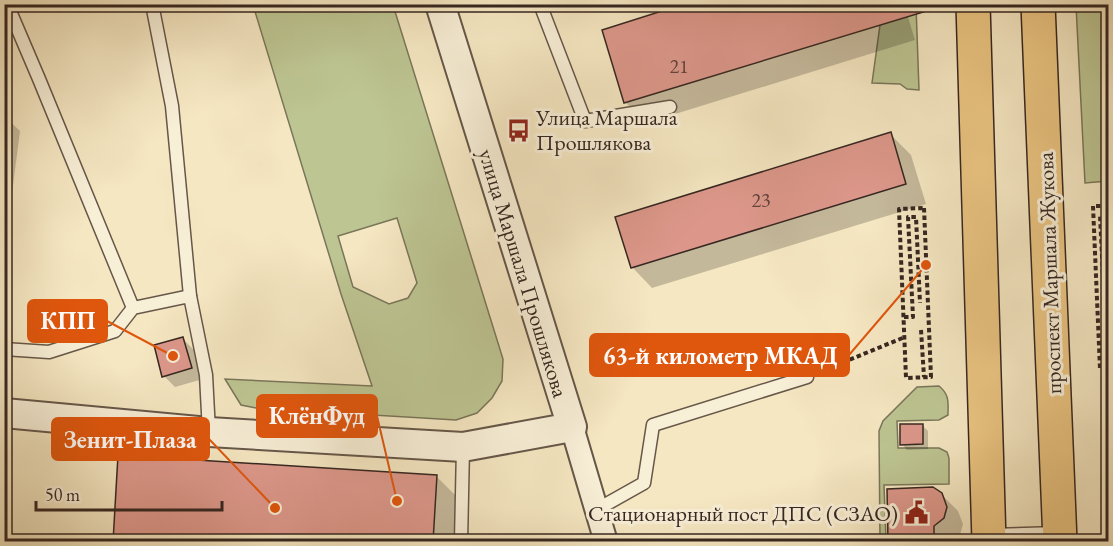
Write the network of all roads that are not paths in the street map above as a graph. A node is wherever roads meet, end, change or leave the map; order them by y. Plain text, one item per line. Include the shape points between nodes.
1 (7, 4) edge
2 (152, 4) edge
3 (440, 4) edge
4 (540, 4) edge
5 (973, 4) edge
6 (1038, 4) edge
7 (669, 107) dead end
8 (190, 296) junction
9 (133, 308) junction
10 (4, 349) edge
11 (807, 377) road end
12 (4, 413) edge
13 (572, 427) junction
14 (209, 432) junction
15 (463, 447) junction
16 (596, 510) junction
17 (1060, 537) edge
18 (989, 538) edge
19 (461, 542) edge
20 (606, 542) edge

1 - 9 lane
2 - 8 lane via 172,106
3 - 13 street, улица Маршала Прошлякова
4 - 7 lane via 585,121
5 - 18 main road
6 - 17 main road, проспект Маршала Жукова
8 - 9 lane
8 - 14 lane via 206,375
9 - 10 lane via 115,331 49,352
11 - 16 lane via 653,425 644,483
12 - 14 street
13 - 15 street
13 - 16 street, улица Маршала Прошлякова
14 - 15 street
15 - 19 lane
16 - 20 street, улица Маршала Прошлякова
17 - 18 lane

